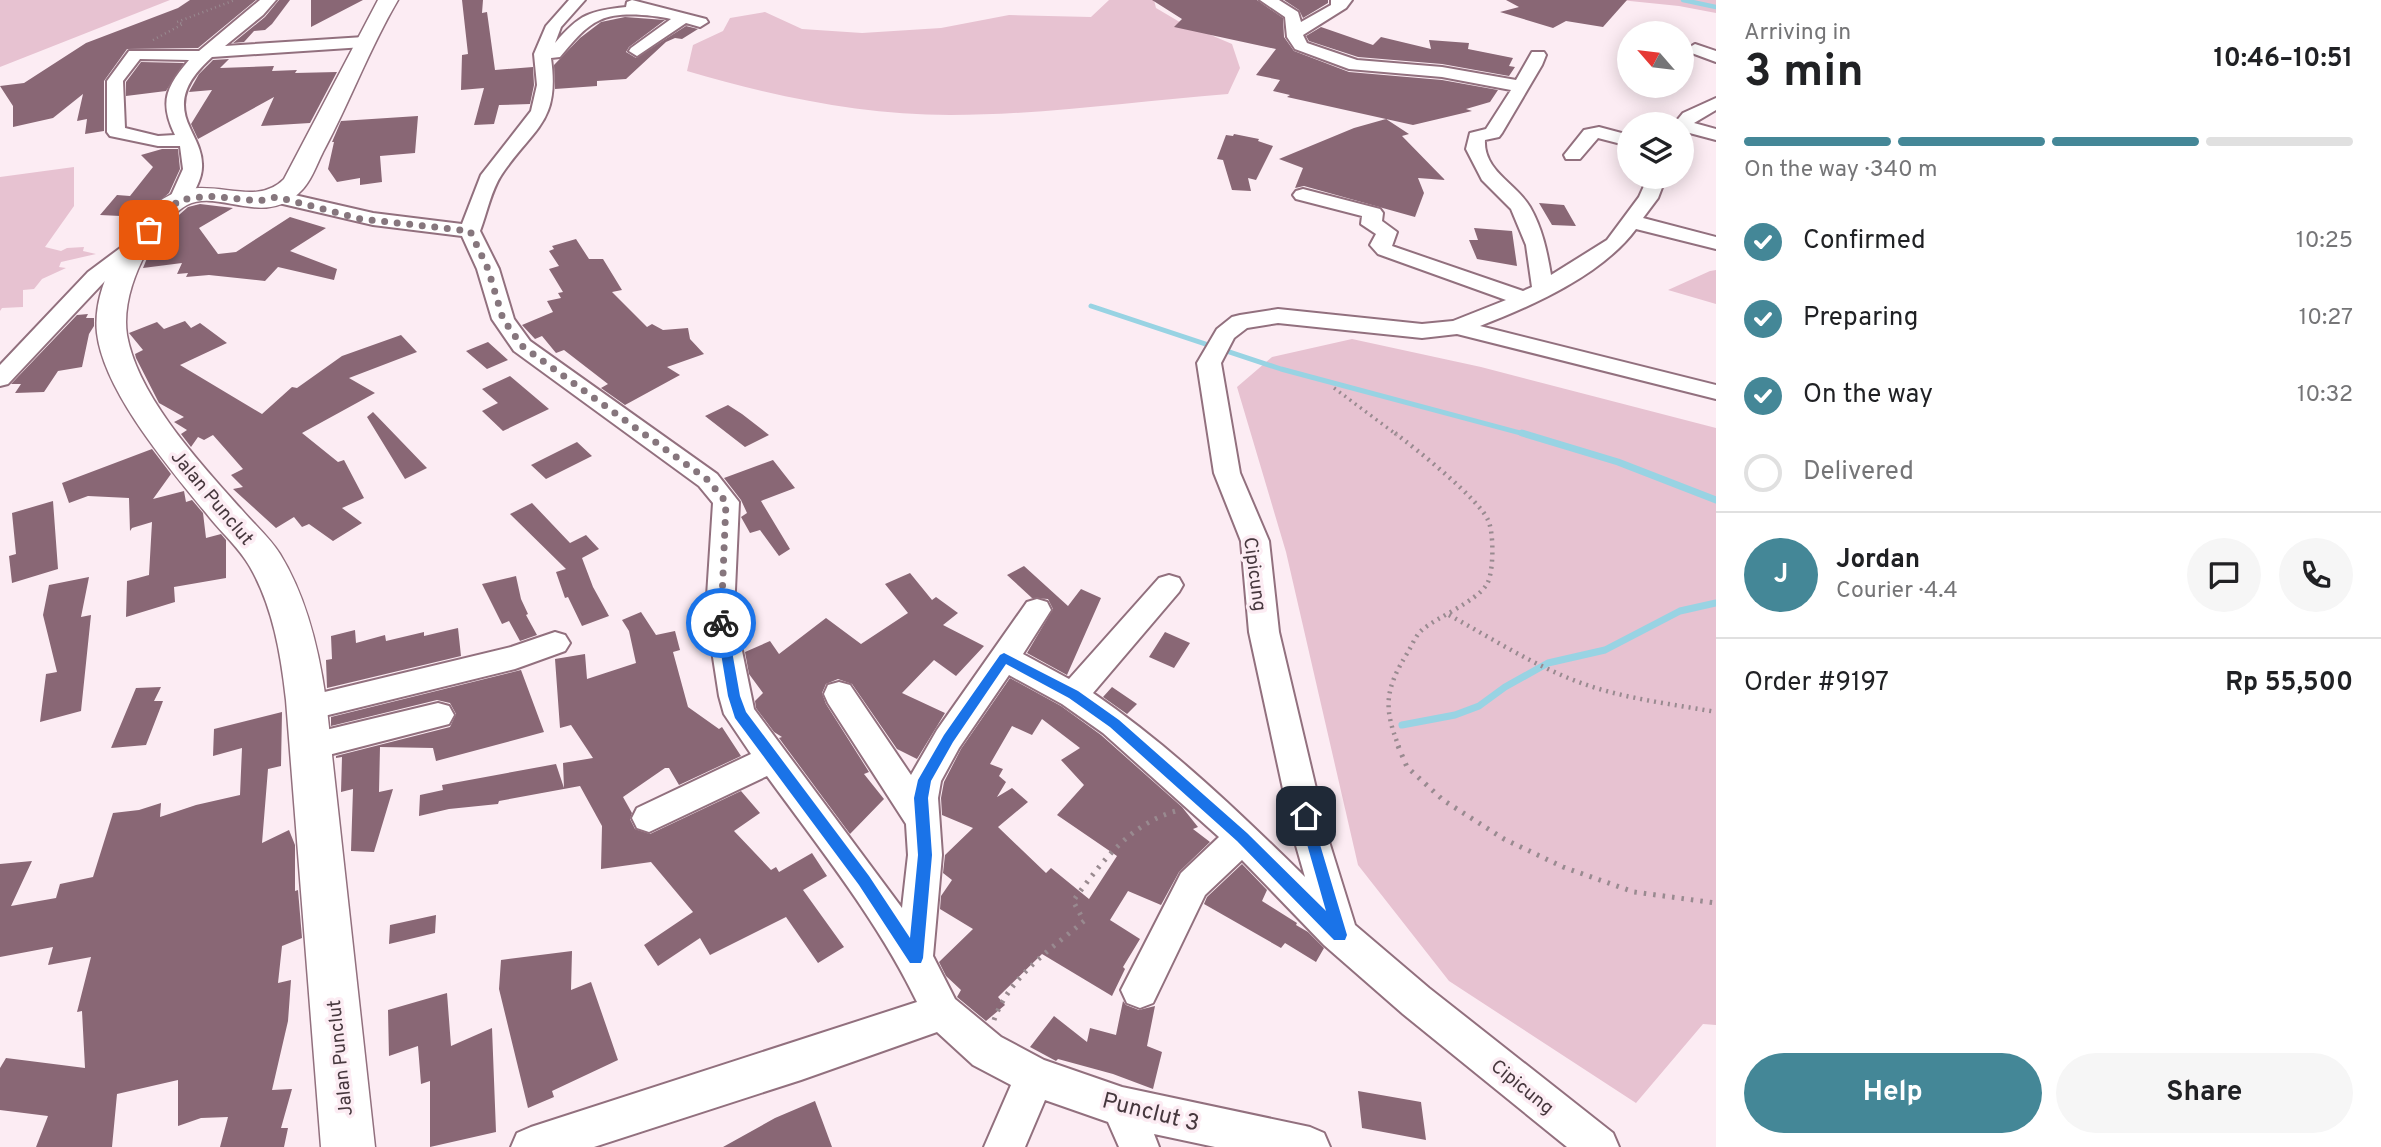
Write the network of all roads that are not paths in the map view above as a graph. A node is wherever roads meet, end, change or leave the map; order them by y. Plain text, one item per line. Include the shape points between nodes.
1 (268, 0) edge
2 (388, 0) edge
3 (599, 0) edge
4 (1268, 0) edge
5 (1344, 0) edge
6 (581, 1) edge
7 (649, 9) junction
8 (676, 15) junction
9 (701, 22) dead end
10 (1296, 32) junction
11 (364, 42) junction
12 (1695, 50) dead end
13 (637, 51) dead end
14 (207, 54) junction
15 (1538, 55) dead end
16 (1716, 57) edge
17 (544, 72) junction
18 (1519, 86) junction
19 (1716, 103) edge
20 (1694, 114) edge
21 (1694, 129) edge
22 (1716, 135) edge
23 (1617, 137) edge
24 (186, 140) junction
25 (1573, 155) dead end
26 (1652, 189) edge
27 (1303, 195) dead end
28 (277, 197) junction
29 (179, 200) junction
30 (1629, 222) junction
31 (470, 231) junction
32 (1716, 243) edge
33 (138, 244) junction
34 (1534, 295) junction
35 (1457, 327) junction
36 (0, 379) edge
37 (1716, 392) edge
38 (1169, 585) dead end
39 (1037, 610) dead end
40 (555, 643) dead end
41 (1004, 658) junction
42 (839, 694) dead end
43 (1073, 695) junction
44 (308, 708) junction
45 (438, 715) dead end
46 (309, 747) junction
47 (773, 758) junction
48 (649, 818) dead end
49 (923, 821) junction
50 (1242, 837) junction
51 (1340, 935) junction
52 (915, 958) junction
53 (1140, 990) dead end
54 (942, 1012) junction
55 (1035, 1077) junction
56 (1122, 1107) junction
57 (348, 1147) edge
58 (531, 1147) edge
59 (1004, 1147) edge
60 (1139, 1147) edge
61 (1310, 1147) edge
62 (1599, 1147) edge

1 - 14 street
2 - 11 main road
3 - 7 street
4 - 10 street via 1293,15
5 - 10 street
6 - 17 street via 549,34 542,54
7 - 8 street
7 - 17 street via 596,15 571,34
8 - 9 street
8 - 13 street via 680,20
10 - 18 street via 1301,47 1355,65 1442,72
11 - 14 street
11 - 28 main road via 292,187
12 - 16 street
14 - 24 street via 178,86 172,107
14 - 24 street via 135,54 115,81 116,132 158,141
15 - 18 street
17 - 31 street via 540,111 491,175
18 - 34 street via 1493,133 1476,137 1475,149 1489,176 1520,207 1536,244
19 - 20 street
21 - 22 street
23 - 25 street via 1590,134
24 - 29 street via 193,163
26 - 30 street, Cipicung
27 - 34 street via 1373,213 1371,223 1387,232 1380,244 1385,250
28 - 29 main road
28 - 31 street via 378,222
29 - 33 main road, Jalan Punclut
30 - 32 street
30 - 34 street, Cipicung via 1614,244
31 - 47 street, Punclut 3 via 488,269 503,319 522,346 708,480 726,502 720,612 734,696 740,714
33 - 36 street via 96,277
33 - 44 main road, Jalan Punclut via 124,268 111,332 121,366 175,453 266,561 289,613
34 - 35 street, Cipicung
35 - 37 street
35 - 51 street, Cipicung via 1422,331 1278,316 1240,322 1225,334 1209,363 1227,473 1255,541 1264,632 1310,835
38 - 43 street
39 - 41 street
40 - 44 street via 515,658
41 - 43 street
41 - 49 street via 925,780
42 - 49 street
43 - 50 street via 1114,723
44 - 46 main road, Jalan Punclut
45 - 46 street
46 - 57 main road, Jalan Punclut
47 - 48 street
47 - 52 street, Punclut 3
49 - 52 street via 925,855
50 - 51 street
50 - 53 street via 1193,884
51 - 62 street, Cipicung
52 - 54 street, Punclut 3
54 - 55 street, Punclut 3 via 987,1051
54 - 58 street
55 - 56 street, Punclut 3
55 - 59 street
56 - 60 street
56 - 61 street, Punclut 3

